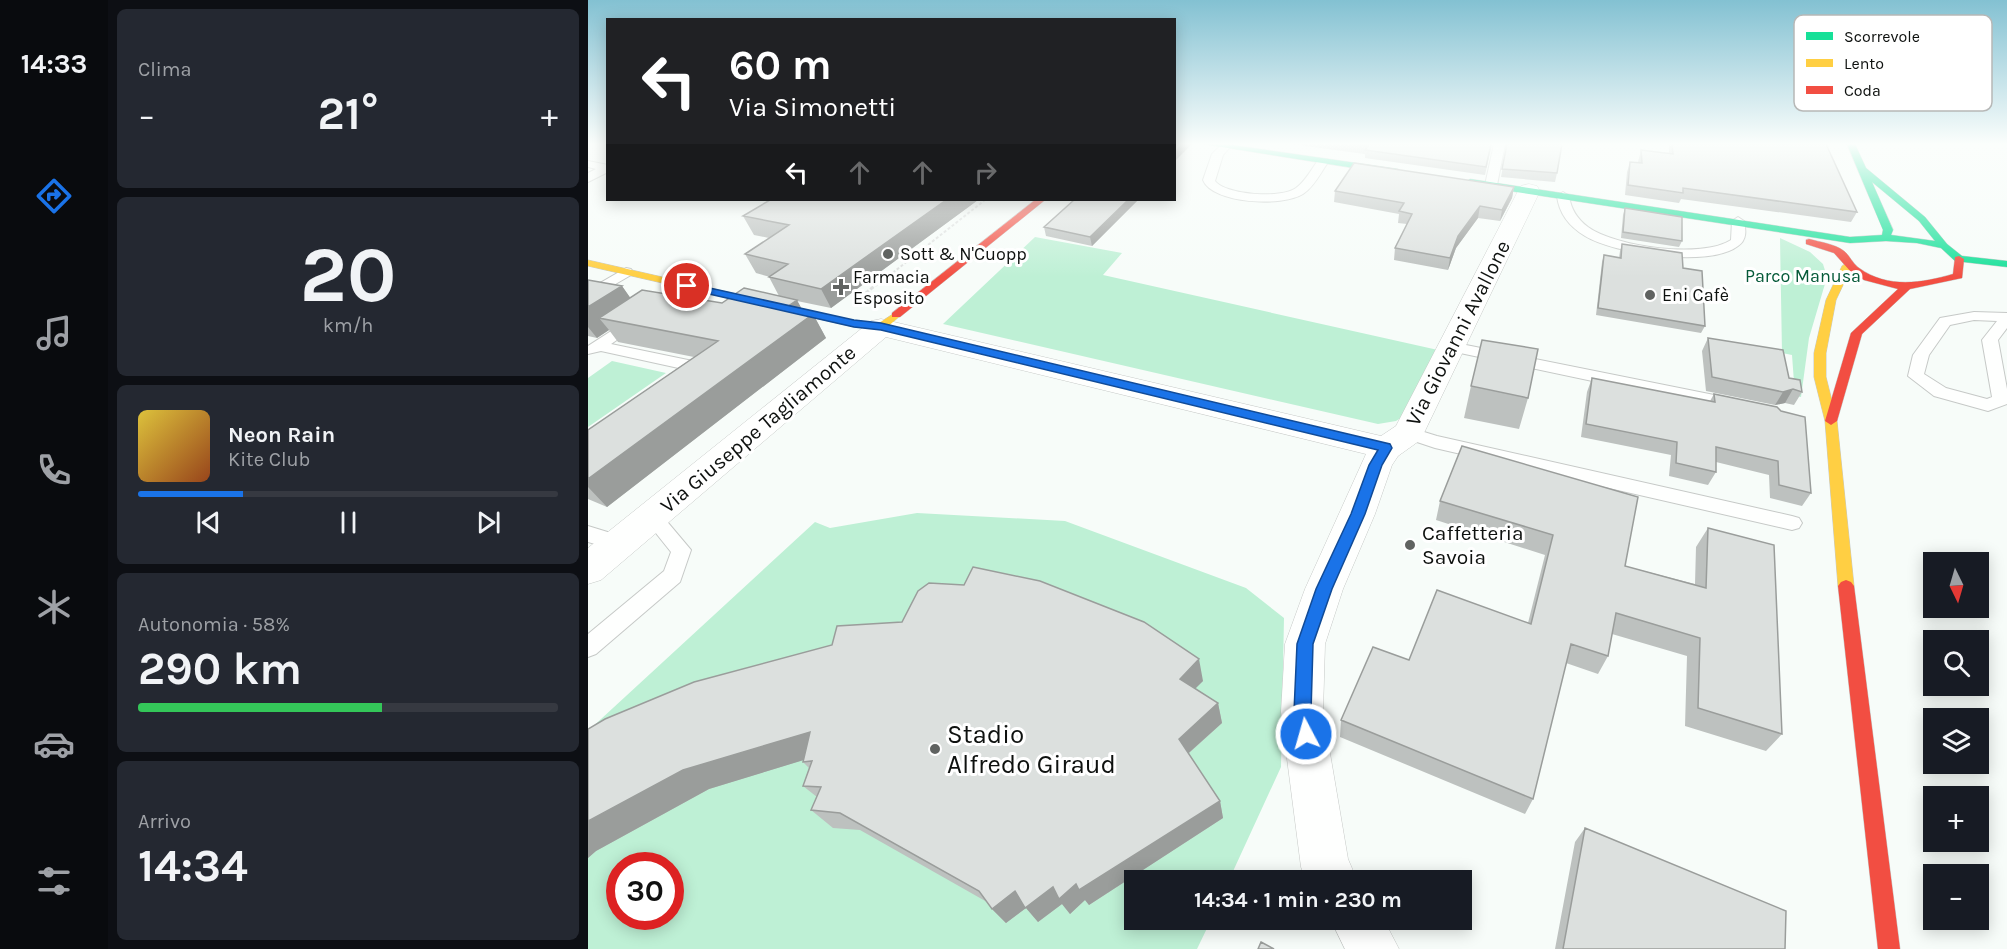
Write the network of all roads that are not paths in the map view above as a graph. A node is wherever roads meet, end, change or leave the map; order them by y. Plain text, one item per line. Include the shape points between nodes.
1 (1216, 188) edge
2 (1302, 188) edge
3 (1512, 188) edge
4 (1871, 188) edge
5 (1885, 188) edge
6 (1529, 191) junction
7 (1563, 196) junction
8 (1039, 201) edge
9 (1738, 221) junction
10 (1770, 228) junction
11 (1886, 238) junction
12 (1850, 240) junction
13 (1944, 246) junction
14 (1839, 252) junction
15 (1959, 259) junction
16 (588, 264) edge
17 (2007, 264) edge
18 (1847, 266) junction
19 (626, 272) junction
20 (687, 286) junction
21 (1906, 287) junction
22 (588, 296) edge
23 (2007, 318) edge
24 (881, 327) junction
25 (1451, 347) junction
26 (593, 350) edge
27 (691, 384) edge
28 (1749, 408) edge
29 (1831, 421) junction
30 (1397, 440) junction
31 (652, 517) junction
32 (1792, 524) dead end
33 (588, 534) edge
34 (620, 543) junction
35 (588, 569) edge
36 (588, 647) edge
37 (1327, 870) edge
38 (1362, 930) edge
39 (1373, 949) edge
40 (1889, 949) edge

1 - 2 lane via 1264,198
3 - 6 main road
4 - 11 main road via 1888,230
5 - 13 main road via 1922,219
6 - 7 main road
6 - 25 street, Via Giovanni Avallone
7 - 9 main road
7 - 9 lane via 1567,213 1595,236 1615,243 1688,254 1722,250 1735,243
8 - 24 main road, Via Giuseppe Tagliamonte
9 - 10 main road
10 - 12 main road
10 - 14 main road
11 - 12 main road
11 - 13 main road
12 - 14 main road
13 - 15 main road
14 - 18 main road
15 - 17 main road
15 - 21 main road via 1958,276
16 - 19 main road
18 - 21 main road via 1864,276
18 - 29 main road via 1831,300 1820,353 1820,377
19 - 20 main road
19 - 22 lane
20 - 24 main road
20 - 26 lane
21 - 29 main road via 1857,333
23 - 23 lane via 1990,340 2001,400 1988,405 1940,392 1916,376 1921,355 1945,321 1974,316
24 - 30 street
24 - 31 street, Via Giuseppe Tagliamonte
25 - 28 lane
25 - 30 street, Via Giovanni Avallone
26 - 27 lane via 710,370
29 - 40 main road via 1843,559
30 - 32 lane via 1435,442
30 - 37 street, Via Giovanni Avallone via 1376,465 1305,644 1302,712
31 - 34 street, Via Giuseppe Tagliamonte
31 - 36 lane via 681,550 673,576
33 - 34 lane
34 - 35 street, Via Giuseppe Tagliamonte
38 - 39 street

